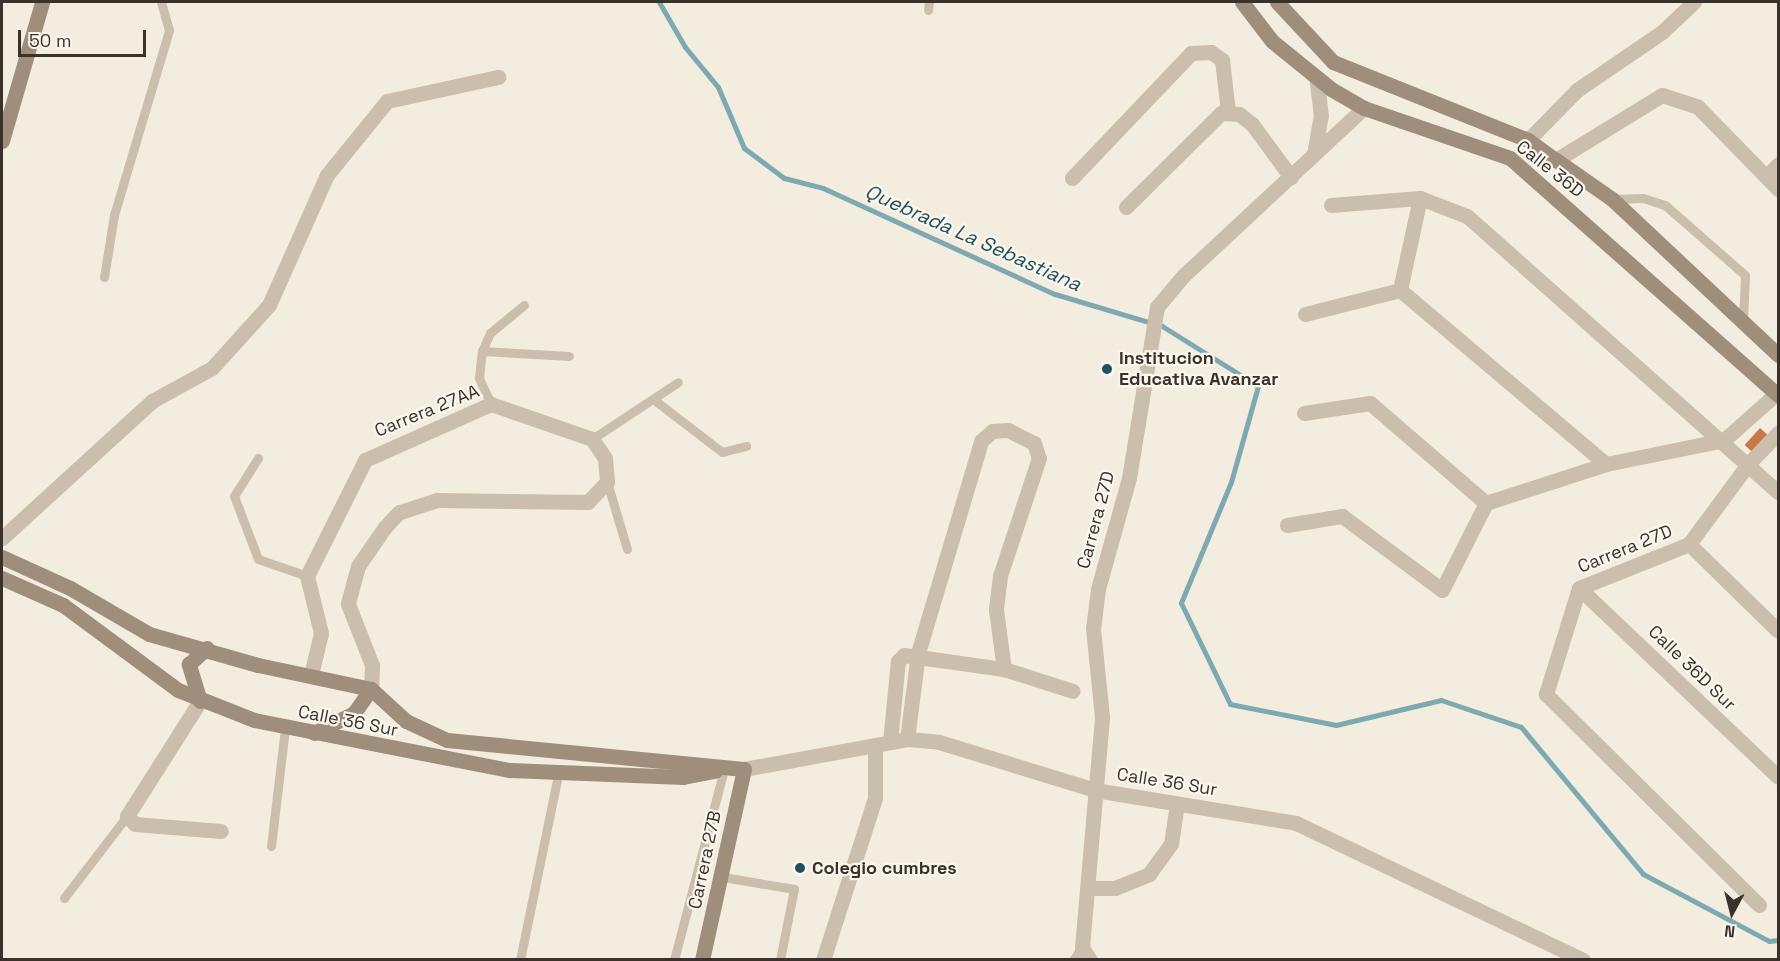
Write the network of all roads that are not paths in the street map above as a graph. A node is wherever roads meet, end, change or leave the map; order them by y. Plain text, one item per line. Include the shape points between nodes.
1 (42, 2) edge
2 (161, 2) edge
3 (1242, 2) edge
4 (1277, 2) edge
5 (1694, 2) edge
6 (498, 77) dead end
7 (1317, 81) junction
8 (1364, 108) junction
9 (1228, 112) junction
10 (1528, 140) junction
11 (2, 141) edge
12 (1314, 154) junction
13 (1556, 160) junction
14 (1779, 165) edge
15 (1767, 176) junction
16 (1292, 177) junction
17 (1072, 178) dead end
18 (1779, 189) edge
19 (1420, 198) junction
20 (1611, 199) junction
21 (1331, 205) dead end
22 (1126, 207) dead end
23 (104, 277) dead end
24 (1400, 290) junction
25 (524, 305) dead end
26 (1305, 314) dead end
27 (1743, 320) junction
28 (482, 351) junction
29 (1779, 355) edge
30 (569, 356) dead end
31 (678, 382) dead end
32 (1775, 392) edge
33 (653, 399) junction
34 (491, 404) junction
35 (1304, 413) dead end
36 (1779, 434) edge
37 (592, 440) junction
38 (1724, 440) junction
39 (746, 446) dead end
40 (258, 458) dead end
41 (1749, 463) junction
42 (1606, 464) junction
43 (607, 482) junction
44 (1779, 492) edge
45 (1486, 503) junction
46 (1287, 525) dead end
47 (2, 538) edge
48 (1689, 544) junction
49 (627, 549) dead end
50 (2, 557) edge
51 (307, 576) junction
52 (2, 578) edge
53 (1579, 588) junction
54 (1779, 631) edge
55 (207, 648) junction
56 (918, 653) junction
57 (1004, 669) junction
58 (310, 675) junction
59 (371, 689) junction
60 (1072, 691) dead end
61 (200, 701) junction
62 (285, 728) junction
63 (314, 733) junction
64 (907, 739) junction
65 (883, 744) junction
66 (724, 769) junction
67 (744, 769) junction
68 (558, 775) junction
69 (1779, 777) edge
70 (1095, 790) junction
71 (1177, 804) junction
72 (127, 816) junction
73 (221, 831) dead end
74 (271, 846) dead end
75 (723, 877) junction
76 (1089, 888) junction
77 (64, 898) dead end
78 (1760, 905) dead end
79 (1082, 955) edge
80 (520, 960) edge
81 (674, 960) edge
82 (702, 960) edge
83 (780, 960) edge
84 (823, 960) edge
85 (1583, 960) edge

1 - 11 street
2 - 23 lane via 169,30 114,215
3 - 7 street, Calle 36D via 1272,41
4 - 10 street, Calle 36D via 1333,62
5 - 10 street via 1662,32 1577,90
6 - 47 street via 387,101 327,174 269,305 212,368 152,401
7 - 8 street, Calle 36D
7 - 12 street via 1322,116
8 - 12 street, Carrera 27D
8 - 32 street, Calle 36D via 1510,158
9 - 16 street via 1252,124
9 - 17 street via 1222,60 1211,52 1191,53
9 - 22 street via 1207,122
10 - 13 street, Calle 36D
12 - 16 street, Carrera 27D
13 - 15 street via 1662,95 1698,107
13 - 20 street, Calle 36D
14 - 15 street
15 - 18 street
16 - 70 street, Carrera 27D via 1183,276 1158,307 1129,478 1097,599 1094,629 1102,717
19 - 21 street
19 - 24 street
19 - 38 street via 1467,216
20 - 27 street, Calle 36D
20 - 27 lane via 1643,198 1665,205 1745,275
24 - 26 street
24 - 42 street
25 - 28 lane via 490,333
27 - 29 street, Calle 36D
28 - 30 lane
28 - 34 lane via 479,378
31 - 33 lane
32 - 38 street
33 - 37 lane
33 - 39 lane via 722,452
34 - 37 street, Carrera 27AA
34 - 51 street, Carrera 27AA via 365,460
35 - 45 street via 1370,403
36 - 41 street, Carrera 27D
37 - 43 street via 605,458
38 - 41 street
38 - 42 street
40 - 51 lane via 234,496 254,549 268,565
41 - 44 street
41 - 48 street, Carrera 27D
42 - 45 street
43 - 49 lane
43 - 59 street via 597,496 580,504 437,500 399,512 358,566 350,585 348,604 372,665
45 - 46 street via 1442,590 1342,516
48 - 53 street, Carrera 27D
48 - 54 street
50 - 55 street, Calle 36 Sur via 70,588 149,634
51 - 58 street via 321,633
52 - 61 street, Calle 36 Sur via 63,605 156,677
53 - 69 street, Calle 36D Sur
53 - 78 street, Carrera 27D via 1546,694
55 - 58 street, Calle 36 Sur
55 - 61 street via 189,664
56 - 57 street
56 - 57 street via 981,441 992,430 1008,430 1025,435 1039,458 1000,576 996,610
56 - 64 street
56 - 65 street via 898,661
57 - 60 street
58 - 59 street, Calle 36 Sur
59 - 63 street via 354,713
59 - 66 street, Calle 36 Sur via 406,721 447,740
61 - 62 street, Calle 36 Sur
61 - 72 street
62 - 63 street, Calle 36 Sur
62 - 74 lane
63 - 68 street, Calle 36 Sur via 457,763
64 - 65 street, Calle 36 Sur
64 - 70 street, Calle 36 Sur via 969,749
65 - 67 street, Calle 36 Sur
65 - 84 street via 875,798
66 - 67 street, Calle 36 Sur
66 - 68 street, Calle 36 Sur via 683,777
66 - 81 lane
67 - 75 street, Carrera 27B
68 - 80 lane
70 - 71 street, Calle 36 Sur
70 - 76 street, Carrera 27D
71 - 76 street via 1171,844 1149,874 1115,888
71 - 85 street, Calle 36 Sur via 1296,822
72 - 73 street via 135,824
72 - 77 lane
75 - 82 street, Carrera 27B
75 - 83 lane via 794,889
76 - 79 street, Carrera 27D

